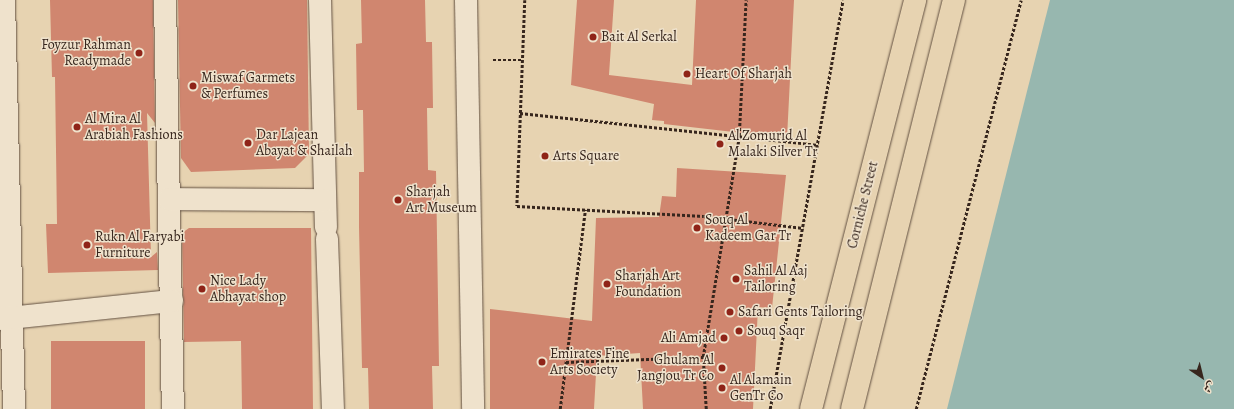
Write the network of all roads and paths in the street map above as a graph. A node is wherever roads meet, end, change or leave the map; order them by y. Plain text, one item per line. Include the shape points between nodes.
1 (4, 0) edge
2 (165, 0) edge
3 (320, 0) edge
4 (466, 0) edge
5 (525, 0) edge
6 (746, 0) edge
7 (843, 0) edge
8 (915, 0) edge
9 (954, 0) edge
10 (1021, 0) edge
11 (520, 113) junction
12 (739, 136) junction
13 (818, 145) junction
14 (169, 199) junction
15 (325, 200) junction
16 (585, 210) junction
17 (725, 219) junction
18 (803, 228) junction
19 (172, 301) junction
20 (5, 318) edge
21 (703, 358) junction
22 (566, 362) junction
23 (14, 409) edge
24 (174, 409) edge
25 (333, 409) edge
26 (473, 409) edge
27 (560, 409) edge
28 (706, 409) edge
29 (770, 409) edge
30 (811, 409) edge
31 (852, 409) edge
32 (916, 409) edge

1 - 20 street
2 - 14 street
3 - 15 street
4 - 26 street
5 - 11 path
6 - 12 path
7 - 13 path
8 - 30 main road, Corniche Street
9 - 31 main road
10 - 32 path
11 - 12 path
11 - 16 path via 517,206
12 - 13 path
12 - 17 path
13 - 18 path
14 - 15 street
14 - 19 street
15 - 25 street
16 - 17 path
16 - 22 path
17 - 18 path
17 - 21 path
18 - 29 path
19 - 20 street
19 - 24 street
20 - 23 street
21 - 22 path
21 - 28 path
22 - 27 path

